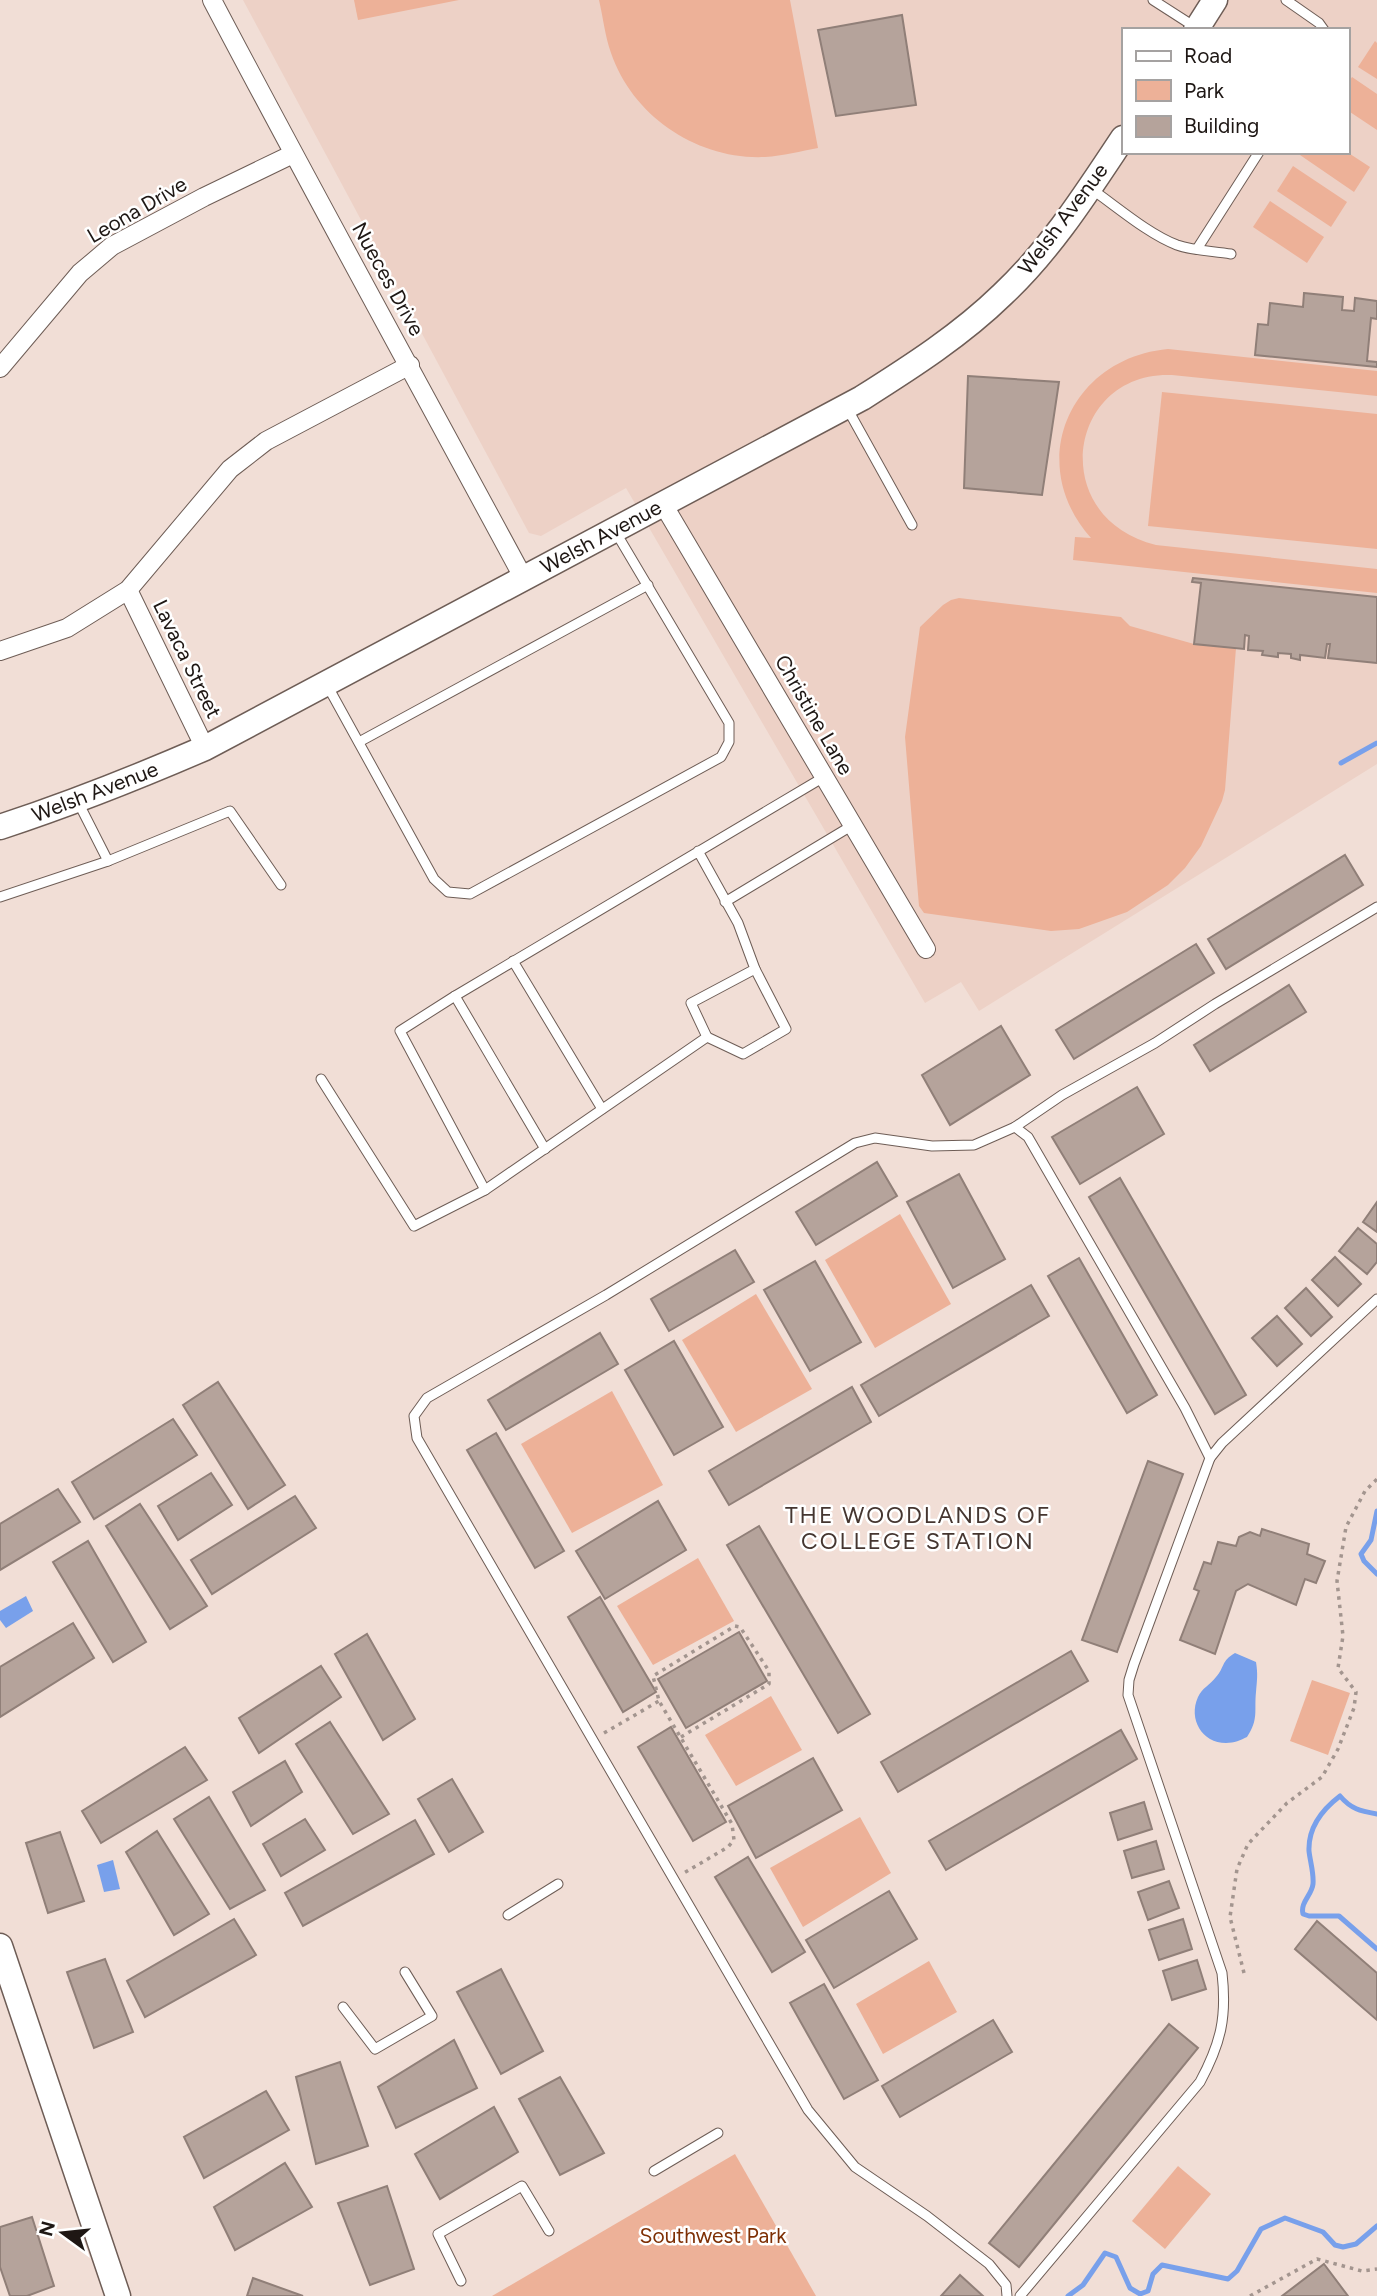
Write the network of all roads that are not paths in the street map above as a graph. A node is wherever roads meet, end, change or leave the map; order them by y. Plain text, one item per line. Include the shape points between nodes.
1 (212, 0) edge
2 (1153, 0) edge
3 (1215, 0) edge
4 (1286, 0) edge
5 (1195, 28) edge
6 (1197, 28) edge
7 (1323, 28) edge
8 (1122, 140) edge
9 (293, 154) junction
10 (1258, 154) edge
11 (1090, 188) junction
12 (1198, 249) junction
13 (1231, 254) dead end
14 (410, 365) junction
15 (0, 368) edge
16 (846, 406) junction
17 (663, 504) junction
18 (912, 525) dead end
19 (614, 531) junction
20 (524, 579) junction
21 (648, 585) junction
22 (128, 590) junction
23 (0, 651) edge
24 (326, 684) junction
25 (359, 742) junction
26 (205, 748) junction
27 (824, 777) junction
28 (77, 800) junction
29 (853, 825) junction
30 (0, 827) edge
31 (698, 851) junction
32 (108, 861) junction
33 (281, 885) dead end
34 (0, 897) edge
35 (725, 902) junction
36 (1377, 907) edge
37 (926, 949) dead end
38 (513, 961) junction
39 (755, 969) junction
40 (455, 996) junction
41 (707, 1037) junction
42 (321, 1079) dead end
43 (602, 1109) junction
44 (1015, 1127) junction
45 (545, 1149) junction
46 (485, 1190) junction
47 (1377, 1299) edge
48 (1210, 1458) junction
49 (558, 1884) dead end
50 (508, 1915) dead end
51 (0, 1946) edge
52 (405, 1972) dead end
53 (343, 2007) dead end
54 (718, 2133) dead end
55 (654, 2171) dead end
56 (549, 2231) dead end
57 (461, 2281) dead end
58 (118, 2296) edge
59 (1007, 2296) edge
60 (1020, 2296) edge

1 - 9 street, Nueces Drive
2 - 5 lane
3 - 6 main road
4 - 7 lane
8 - 11 main road, Welsh Avenue
9 - 14 street, Nueces Drive
9 - 15 street, Leona Drive via 112,246 80,273
10 - 12 lane
11 - 12 lane via 1157,234
11 - 16 main road, Welsh Avenue via 1003,295 924,358
12 - 13 lane
14 - 20 street, Nueces Drive
14 - 22 street via 267,441 230,469
16 - 17 main road, Welsh Avenue
16 - 18 lane
17 - 19 main road, Welsh Avenue
17 - 27 street, Christine Lane
19 - 20 main road, Welsh Avenue
19 - 21 lane
20 - 24 main road, Welsh Avenue
21 - 25 lane
21 - 25 lane via 729,723 729,743 721,757 470,894 448,892 434,879
22 - 23 street via 67,628
22 - 26 street, Lavaca Street
24 - 25 lane
24 - 26 main road, Welsh Avenue
26 - 28 main road, Welsh Avenue
27 - 29 street, Christine Lane
27 - 31 lane
28 - 30 main road, Welsh Avenue
28 - 32 lane
29 - 35 lane
29 - 37 street, Christine Lane
31 - 35 lane
31 - 38 lane
32 - 33 lane via 230,811
32 - 34 lane
35 - 39 lane
36 - 44 lane
38 - 40 lane
38 - 43 lane
39 - 41 lane via 691,1003
39 - 41 lane via 786,1029 743,1054
40 - 45 lane
40 - 46 lane via 400,1031
41 - 43 lane
42 - 46 lane via 414,1226
43 - 45 lane
44 - 48 lane via 1028,1137
44 - 59 lane via 974,1145 932,1146 875,1138 855,1143 427,1398 414,1416 417,1438 808,2110 855,2167 989,2264 1006,2285
45 - 46 lane
47 - 48 lane
48 - 60 lane via 1129,1680 1128,1695 1222,1973 1222,2027 1200,2082
49 - 50 lane
51 - 58 main road
52 - 53 lane via 432,2016 374,2049
54 - 55 lane
56 - 57 lane via 522,2186 438,2234

